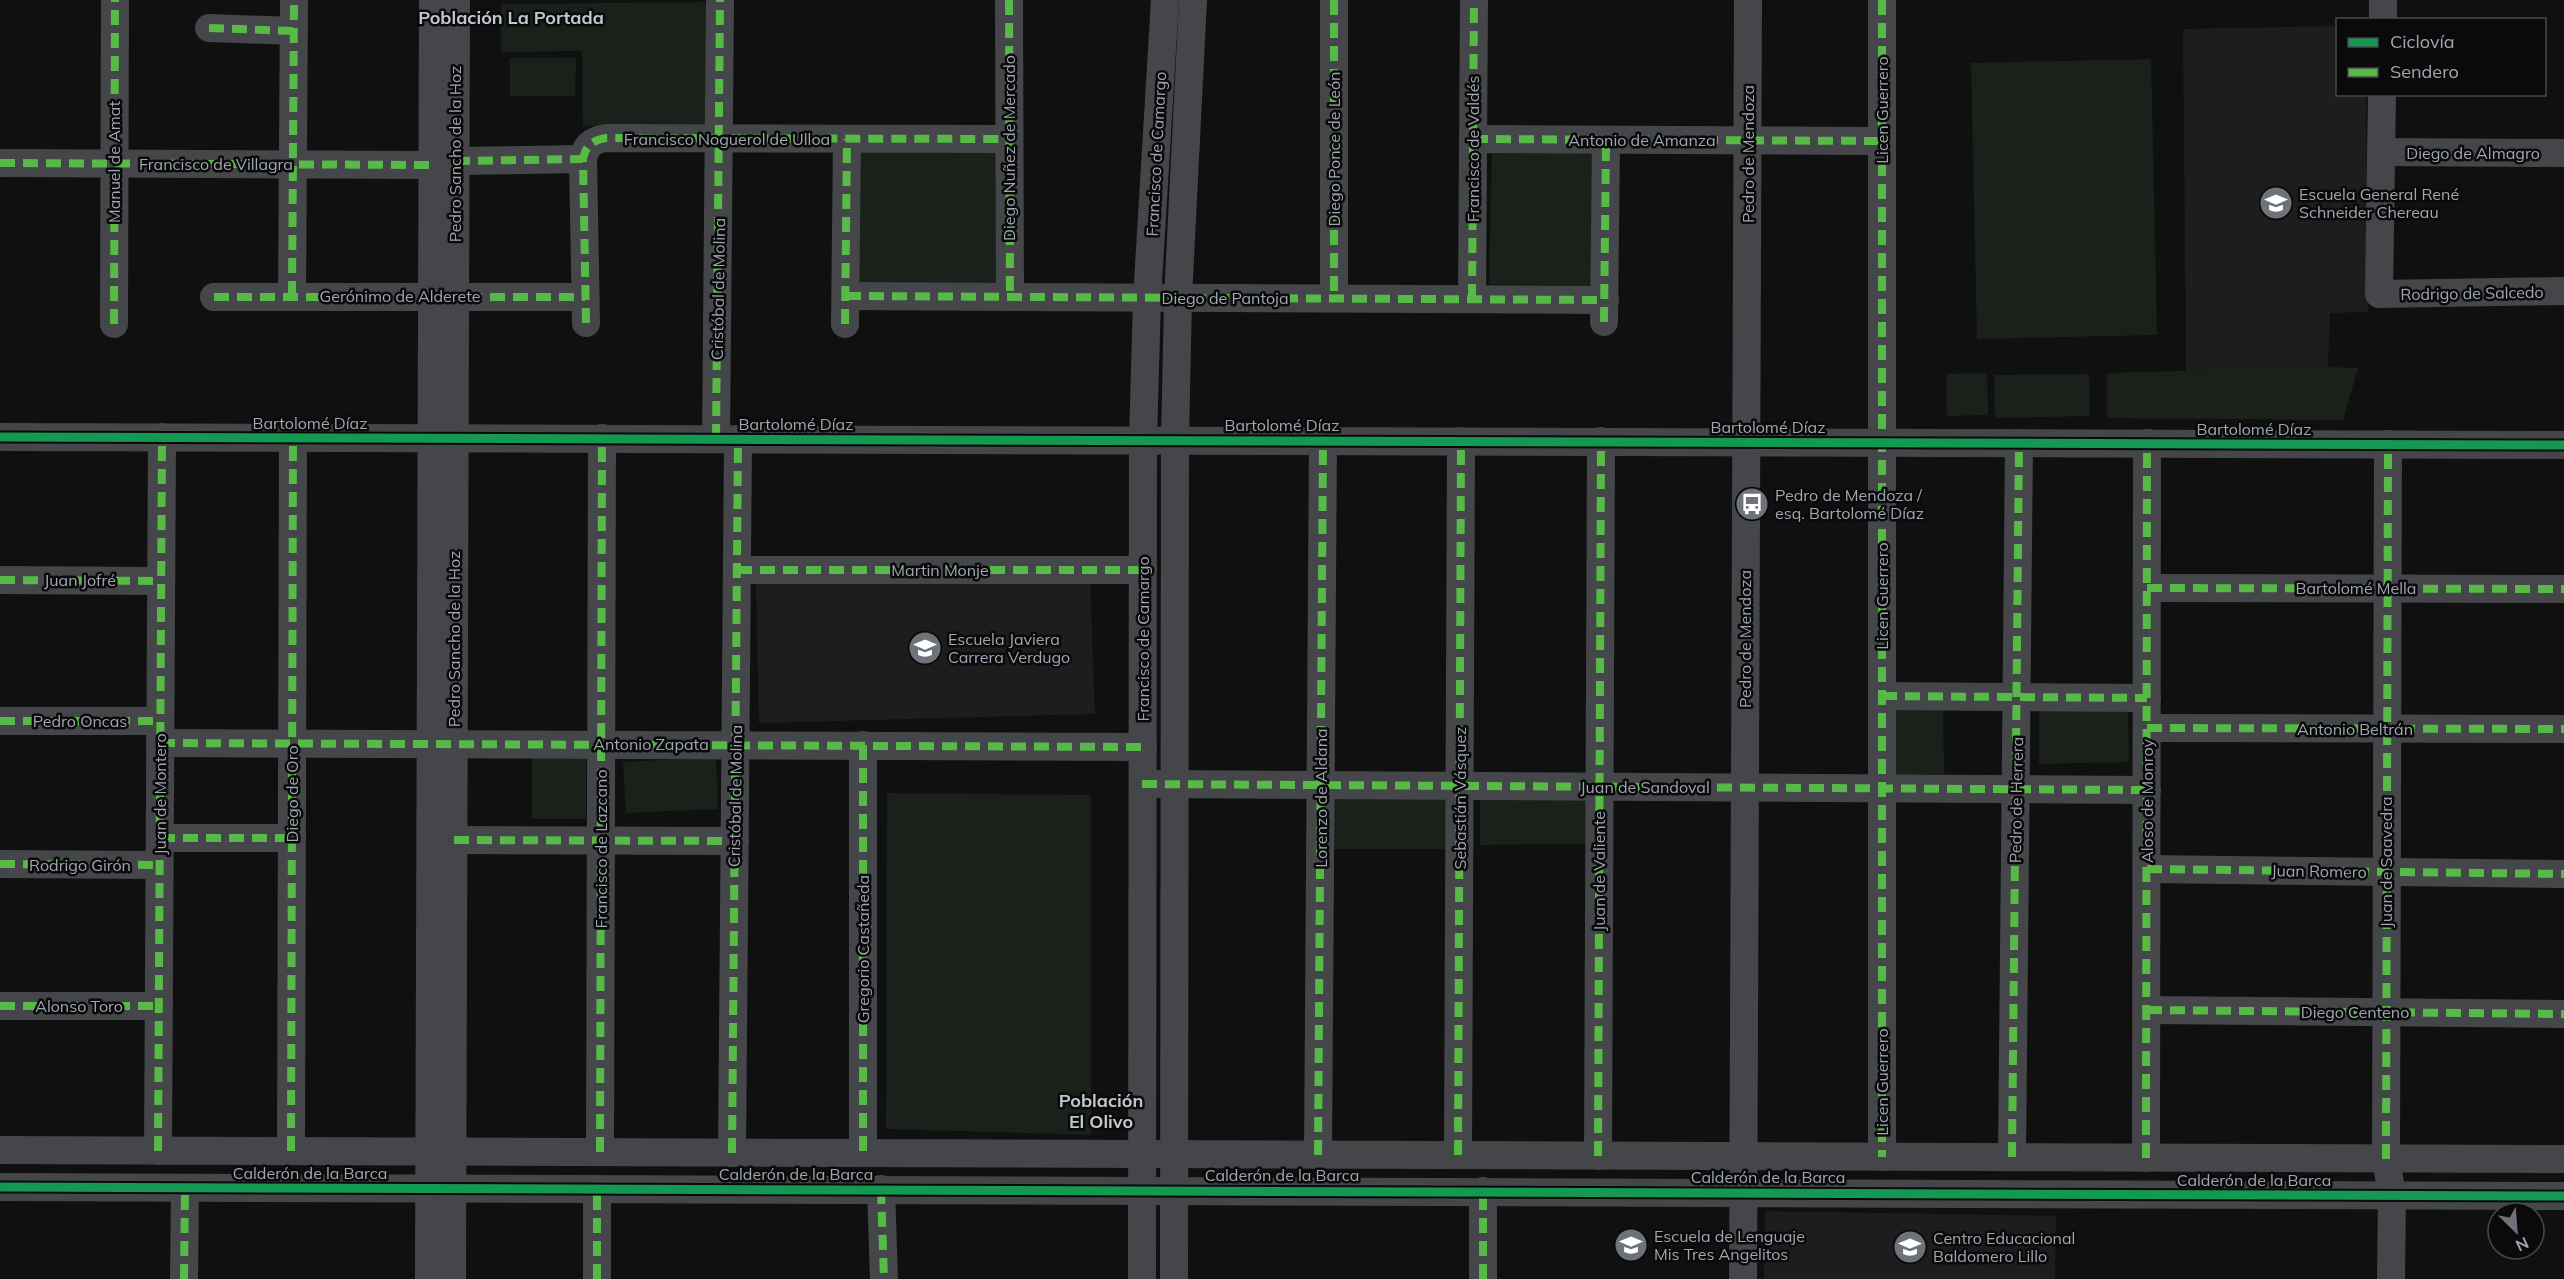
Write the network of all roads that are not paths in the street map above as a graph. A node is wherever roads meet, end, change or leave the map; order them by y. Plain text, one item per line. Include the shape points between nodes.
1 (115, 0) edge
2 (294, 0) edge
3 (433, 0) edge
4 (456, 0) edge
5 (720, 0) edge
6 (1009, 0) edge
7 (1165, 0) edge
8 (1194, 0) edge
9 (1334, 0) edge
10 (1474, 0) edge
11 (1748, 0) edge
12 (1882, 0) edge
13 (2383, 0) edge
14 (2383, 18) edge
15 (210, 28) dead end
16 (294, 31) junction
17 (2382, 96) edge
18 (719, 139) junction
19 (847, 139) junction
20 (1009, 139) junction
21 (1473, 139) junction
22 (1606, 140) junction
23 (1748, 140) junction
24 (1882, 141) junction
25 (2381, 152) junction
26 (2564, 153) edge
27 (583, 159) junction
28 (0, 163) edge
29 (114, 163) junction
30 (444, 163) junction
31 (293, 164) junction
32 (2564, 291) edge
33 (292, 296) junction
34 (444, 296) junction
35 (846, 296) junction
36 (214, 297) dead end
37 (1010, 297) junction
38 (1147, 298) junction
39 (1178, 298) junction
40 (1334, 298) junction
41 (1472, 299) junction
42 (114, 324) dead end
43 (845, 324) dead end
44 (0, 436) edge
45 (162, 437) junction
46 (293, 438) junction
47 (443, 438) junction
48 (602, 438) junction
49 (727, 439) junction
50 (1143, 440) junction
51 (1175, 440) junction
52 (1323, 440) junction
53 (1461, 441) junction
54 (1601, 441) junction
55 (1746, 442) junction
56 (1883, 442) junction
57 (2019, 443) junction
58 (2147, 443) junction
59 (2388, 444) junction
60 (2564, 445) edge
61 (737, 570) junction
62 (1143, 570) junction
63 (0, 580) edge
64 (161, 581) junction
65 (2147, 588) junction
66 (2387, 588) junction
67 (2564, 589) edge
68 (1882, 696) junction
69 (2017, 697) junction
70 (2147, 698) junction
71 (0, 721) edge
72 (2147, 728) junction
73 (2387, 729) junction
74 (2564, 729) edge
75 (160, 732) junction
76 (292, 744) junction
77 (442, 744) junction
78 (601, 744) junction
79 (736, 744) junction
80 (863, 745) junction
81 (1143, 747) junction
82 (1142, 784) junction
83 (1174, 784) junction
84 (1321, 785) junction
85 (1460, 786) junction
86 (1599, 786) junction
87 (1745, 787) junction
88 (1881, 788) junction
89 (2016, 789) junction
90 (2147, 790) junction
91 (292, 838) junction
92 (454, 840) junction
93 (601, 841) junction
94 (735, 842) junction
95 (160, 852) junction
96 (0, 864) edge
97 (2147, 869) junction
98 (2386, 872) junction
99 (2564, 874) edge
100 (0, 1006) edge
101 (159, 1006) junction
102 (2147, 1010) junction
103 (2386, 1012) junction
104 (2564, 1014) edge
105 (0, 1150) edge
106 (158, 1151) junction
107 (291, 1151) junction
108 (441, 1152) junction
109 (600, 1152) junction
110 (732, 1153) junction
111 (863, 1153) junction
112 (1142, 1154) junction
113 (1174, 1154) junction
114 (1318, 1155) junction
115 (1458, 1155) junction
116 (1598, 1156) junction
117 (1743, 1156) junction
118 (1882, 1157) junction
119 (2012, 1157) junction
120 (2146, 1158) junction
121 (2386, 1159) junction
122 (2564, 1159) edge
123 (0, 1187) edge
124 (185, 1188) junction
125 (441, 1188) junction
126 (597, 1189) junction
127 (881, 1189) junction
128 (1142, 1190) junction
129 (1174, 1190) junction
130 (1483, 1191) junction
131 (1743, 1192) junction
132 (2392, 1195) junction
133 (2564, 1196) edge
134 (184, 1279) edge
135 (429, 1279) edge
136 (452, 1279) edge
137 (597, 1279) edge
138 (884, 1279) edge
139 (1142, 1279) edge
140 (1174, 1279) edge
141 (1483, 1279) edge
142 (1743, 1279) edge
143 (2391, 1279) edge

1 - 29 street, Manuel de Amat
2 - 16 street
3 - 30 street, Pedro Sancho de la Hoz
4 - 30 street, Pedro Sancho de la Hoz
5 - 18 street, Cristóbal de Molina
6 - 20 street, Diego Nuñez de Mercado
7 - 38 street, Francisco de Camargo
8 - 39 street, Francisco de Camargo
9 - 40 street, Diego Ponce de León
10 - 21 street, Francisco de Valdés
11 - 23 street, Pedro de Mendoza
12 - 24 street, Licen Guerrero
13 - 14 street
15 - 16 street
16 - 31 street
17 - 25 street
18 - 19 street, Francisco Noguerol de Ulloa
18 - 27 street, Francisco Noguerol de Ulloa via 600,139 590,144
18 - 49 street, Cristóbal de Molina
19 - 20 street, Francisco Noguerol de Ulloa
19 - 35 street
20 - 37 street, Diego Nuñez de Mercado
21 - 22 street, Antonio de Amanza
21 - 41 street, Francisco de Valdés
22 - 23 street, Antonio de Amanza
22 - 41 street, Diego de Pantoja via 1604,311
23 - 24 street, Antonio de Amanza
23 - 55 street, Pedro de Mendoza
24 - 56 street, Licen Guerrero
25 - 26 street, Diego de Almagro
25 - 32 street, Rodrigo de Salcedo via 2379,294
27 - 30 street
27 - 34 street, Gerónimo de Alderete via 586,310
28 - 29 street, Francisco de Villagra
29 - 31 street, Francisco de Villagra
29 - 42 street, Manuel de Amat
30 - 31 street, Francisco de Villagra
30 - 34 street, Pedro Sancho de la Hoz
31 - 33 street
33 - 34 street, Gerónimo de Alderete
33 - 36 street, Gerónimo de Alderete
34 - 47 street, Pedro Sancho de la Hoz
35 - 37 street, Diego de Pantoja
35 - 43 street
37 - 38 street, Diego de Pantoja
38 - 39 street, Diego de Pantoja
38 - 50 street, Francisco de Camargo
39 - 40 street, Diego de Pantoja
39 - 51 street, Francisco de Camargo
40 - 41 street, Diego de Pantoja
44 - 45 street, Bartolomé Díaz
45 - 46 street, Bartolomé Díaz
45 - 64 street, Juan de Montero
46 - 47 street, Bartolomé Díaz
46 - 76 street, Diego de Oro
47 - 48 street, Bartolomé Díaz
47 - 77 street, Pedro Sancho de la Hoz
48 - 49 street, Bartolomé Díaz
48 - 78 street, Francisco de Lazcano
49 - 50 street, Bartolomé Díaz
49 - 61 street, Cristóbal de Molina
50 - 51 street, Bartolomé Díaz
50 - 62 street, Francisco de Camargo
51 - 52 street, Bartolomé Díaz
51 - 83 street, Francisco de Camargo
52 - 53 street, Bartolomé Díaz
52 - 84 street, Lorenzo de Aldana
53 - 54 street, Bartolomé Díaz
53 - 85 street, Sebastián Vásquez
54 - 55 street, Bartolomé Díaz
54 - 86 street, Juan de Valiente
55 - 56 street, Bartolomé Díaz
55 - 87 street, Pedro de Mendoza
56 - 57 street, Bartolomé Díaz
56 - 68 street, Licen Guerrero
57 - 58 street, Bartolomé Díaz
57 - 69 street, Pedro de Herrera
58 - 59 street, Bartolomé Díaz
58 - 65 street, Aloso de Monroy
59 - 60 street, Bartolomé Díaz
59 - 66 street, Juan de Saavedra
61 - 62 street, Martin Monje
61 - 79 street, Cristóbal de Molina
62 - 81 street, Francisco de Camargo
63 - 64 street, Juan Jofré
64 - 75 street, Juan de Montero
65 - 66 street, Bartolomé Mella
65 - 70 street, Aloso de Monroy
66 - 67 street, Bartolomé Mella
66 - 73 street, Juan de Saavedra
68 - 69 street
68 - 88 street, Licen Guerrero
69 - 70 street
69 - 89 street, Pedro de Herrera
70 - 72 street, Aloso de Monroy
71 - 75 street, Pedro Oncas
72 - 73 street, Antonio Beltrán
72 - 90 street, Aloso de Monroy
73 - 74 street, Antonio Beltrán
73 - 98 street, Juan de Saavedra
75 - 76 street, Antonio Zapata
75 - 95 street, Juan de Montero
76 - 77 street, Antonio Zapata
76 - 91 street, Diego de Oro
77 - 78 street, Antonio Zapata
77 - 92 street, Pedro Sancho de la Hoz
77 - 108 street, Pedro Sancho de la Hoz
78 - 79 street, Antonio Zapata
78 - 93 street, Francisco de Lazcano
79 - 80 street, Antonio Zapata
79 - 94 street, Cristóbal de Molina
80 - 81 street, Antonio Zapata
80 - 111 street, Gregorio Castañeda
81 - 82 street, Francisco de Camargo
82 - 83 street, Juan de Sandoval
82 - 112 street, Francisco de Camargo
83 - 84 street, Juan de Sandoval
83 - 113 street, Francisco de Camargo
84 - 85 street, Juan de Sandoval
84 - 114 street, Lorenzo de Aldana
85 - 86 street, Juan de Sandoval
85 - 115 street, Sebastián Vásquez
86 - 87 street, Juan de Sandoval
86 - 116 street, Juan de Valiente
87 - 88 street, Juan de Sandoval
87 - 117 street, Pedro de Mendoza
88 - 89 street, Juan de Sandoval
88 - 118 street, Licen Guerrero
89 - 90 street, Juan de Sandoval
89 - 119 street, Pedro de Herrera
90 - 97 street, Aloso de Monroy
91 - 95 street, Rodrigo Girón
91 - 107 street, Diego de Oro
92 - 93 street
92 - 108 street, Pedro Sancho de la Hoz
93 - 94 street
93 - 109 street, Francisco de Lazcano
94 - 110 street, Cristóbal de Molina
95 - 96 street, Rodrigo Girón
95 - 101 street, Juan de Montero
97 - 98 street, Juan Romero
97 - 102 street, Aloso de Monroy
98 - 99 street, Juan Romero
98 - 103 street, Juan de Saavedra
100 - 101 street, Alonso Toro
101 - 106 street, Juan de Montero
102 - 103 street, Diego Centeno
102 - 120 street, Aloso de Monroy
103 - 104 street, Diego Centeno
103 - 121 street, Juan de Saavedra
105 - 106 street, Calderón de la Barca
106 - 107 street, Calderón de la Barca
107 - 108 street, Calderón de la Barca
108 - 109 street, Calderón de la Barca
108 - 125 street, Pedro Sancho de la Hoz
109 - 110 street, Calderón de la Barca
110 - 111 street, Calderón de la Barca
111 - 112 street, Calderón de la Barca
112 - 113 street, Calderón de la Barca
112 - 128 street, Francisco de Camargo
113 - 114 street, Calderón de la Barca
113 - 129 street, Francisco de Camargo
114 - 115 street, Calderón de la Barca
115 - 116 street, Calderón de la Barca
116 - 117 street, Calderón de la Barca
117 - 118 street, Calderón de la Barca
117 - 131 street, Pedro de Mendoza
118 - 119 street, Calderón de la Barca
119 - 120 street, Calderón de la Barca
120 - 121 street, Calderón de la Barca
121 - 122 street, Calderón de la Barca
121 - 132 street, Juan de Saavedra
123 - 124 street, Calderón de la Barca
124 - 125 street, Calderón de la Barca
124 - 134 street
125 - 126 street, Calderón de la Barca
125 - 135 street, Pedro Sancho de la Hoz
125 - 136 street, Pedro Sancho de la Hoz
126 - 127 street, Calderón de la Barca
126 - 137 street
127 - 128 street, Calderón de la Barca
127 - 138 street
128 - 129 street, Calderón de la Barca
128 - 139 street, Francisco de Camargo
129 - 130 street, Calderón de la Barca
129 - 140 street, Francisco de Camargo
130 - 131 street, Calderón de la Barca
130 - 141 street
131 - 132 street, Calderón de la Barca
131 - 142 street, Pedro de Mendoza
132 - 133 street, Calderón de la Barca
132 - 143 street, Juan de Saavedra

